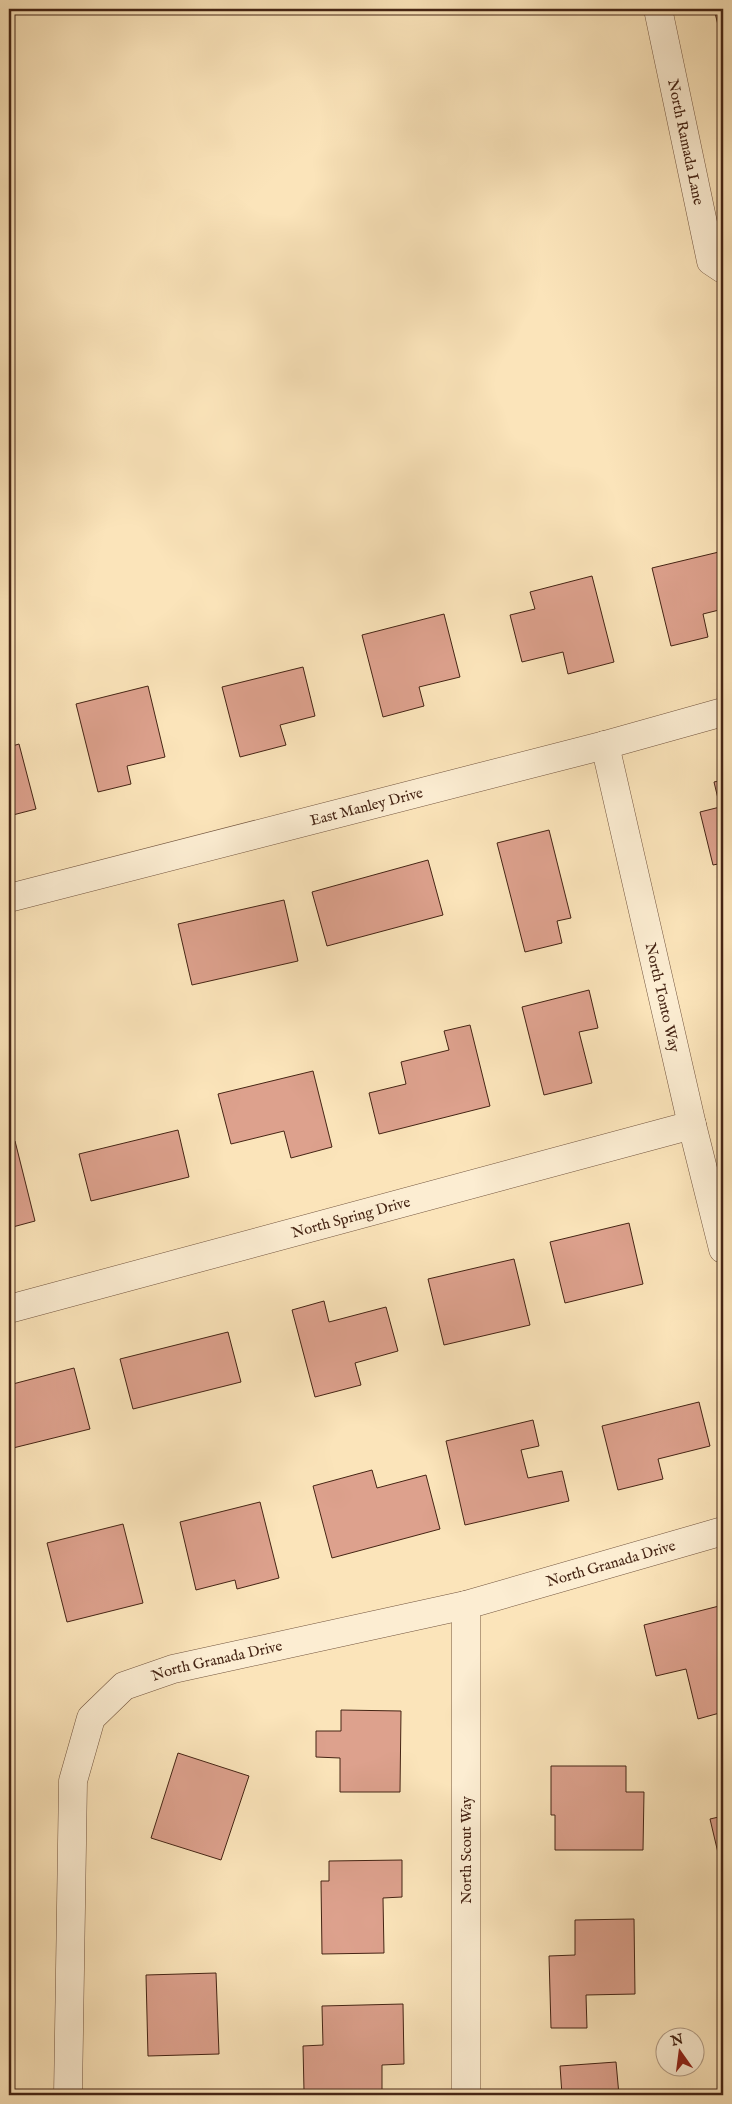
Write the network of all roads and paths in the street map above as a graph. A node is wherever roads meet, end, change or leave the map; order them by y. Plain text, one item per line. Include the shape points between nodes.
1 (658, 9) edge
2 (723, 269) edge
3 (723, 712) edge
4 (605, 744) junction
5 (9, 898) edge
6 (692, 1125) junction
7 (723, 1249) edge
8 (9, 1309) edge
9 (723, 1531) edge
10 (466, 1605) junction
11 (68, 2095) edge
12 (466, 2095) edge

1 - 2 street, North Ramada Lane via 711,261
3 - 4 street, East Manley Drive
4 - 5 street, East Manley Drive
4 - 6 street, North Tonto Way
6 - 7 street, North Tonto Way
6 - 8 street, North Spring Drive
9 - 10 street, North Granada Drive
10 - 11 street, North Granada Drive via 173,1669 124,1686 91,1718 73,1782
10 - 12 street, North Scout Way

